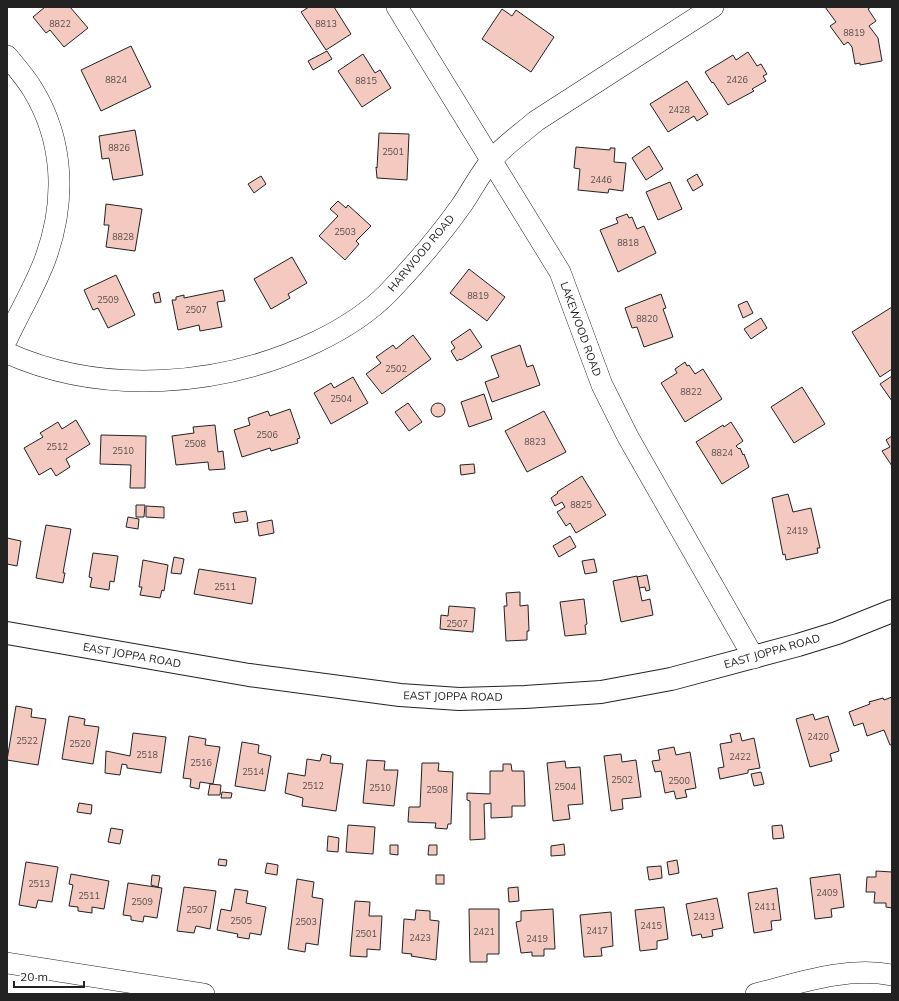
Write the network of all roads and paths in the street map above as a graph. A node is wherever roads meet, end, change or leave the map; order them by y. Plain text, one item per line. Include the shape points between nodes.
1 (397, 7) edge
2 (713, 7) edge
3 (7, 56) edge
4 (491, 161) junction
5 (7, 339) edge
6 (7, 353) edge
7 (892, 611) edge
8 (7, 633) edge
9 (754, 658) junction
10 (7, 963) edge
11 (892, 975) edge
12 (204, 994) edge
13 (756, 994) edge

1 - 4 street, LAKEWOOD ROAD
2 - 4 street, HARWOOD ROAD via 536,121
3 - 5 street via 33,89 41,105 50,124 59,162 57,215 46,256
4 - 6 street, HARWOOD ROAD via 460,208 427,250 385,296 334,333 271,362 240,371 159,381 78,375 30,363
4 - 9 street, LAKEWOOD ROAD via 560,272 602,385
7 - 9 main road, EAST JOPPA ROAD via 837,633
8 - 9 main road, EAST JOPPA ROAD via 249,675 400,695 459,699 601,692 671,679
10 - 12 street
11 - 13 street via 850,972

